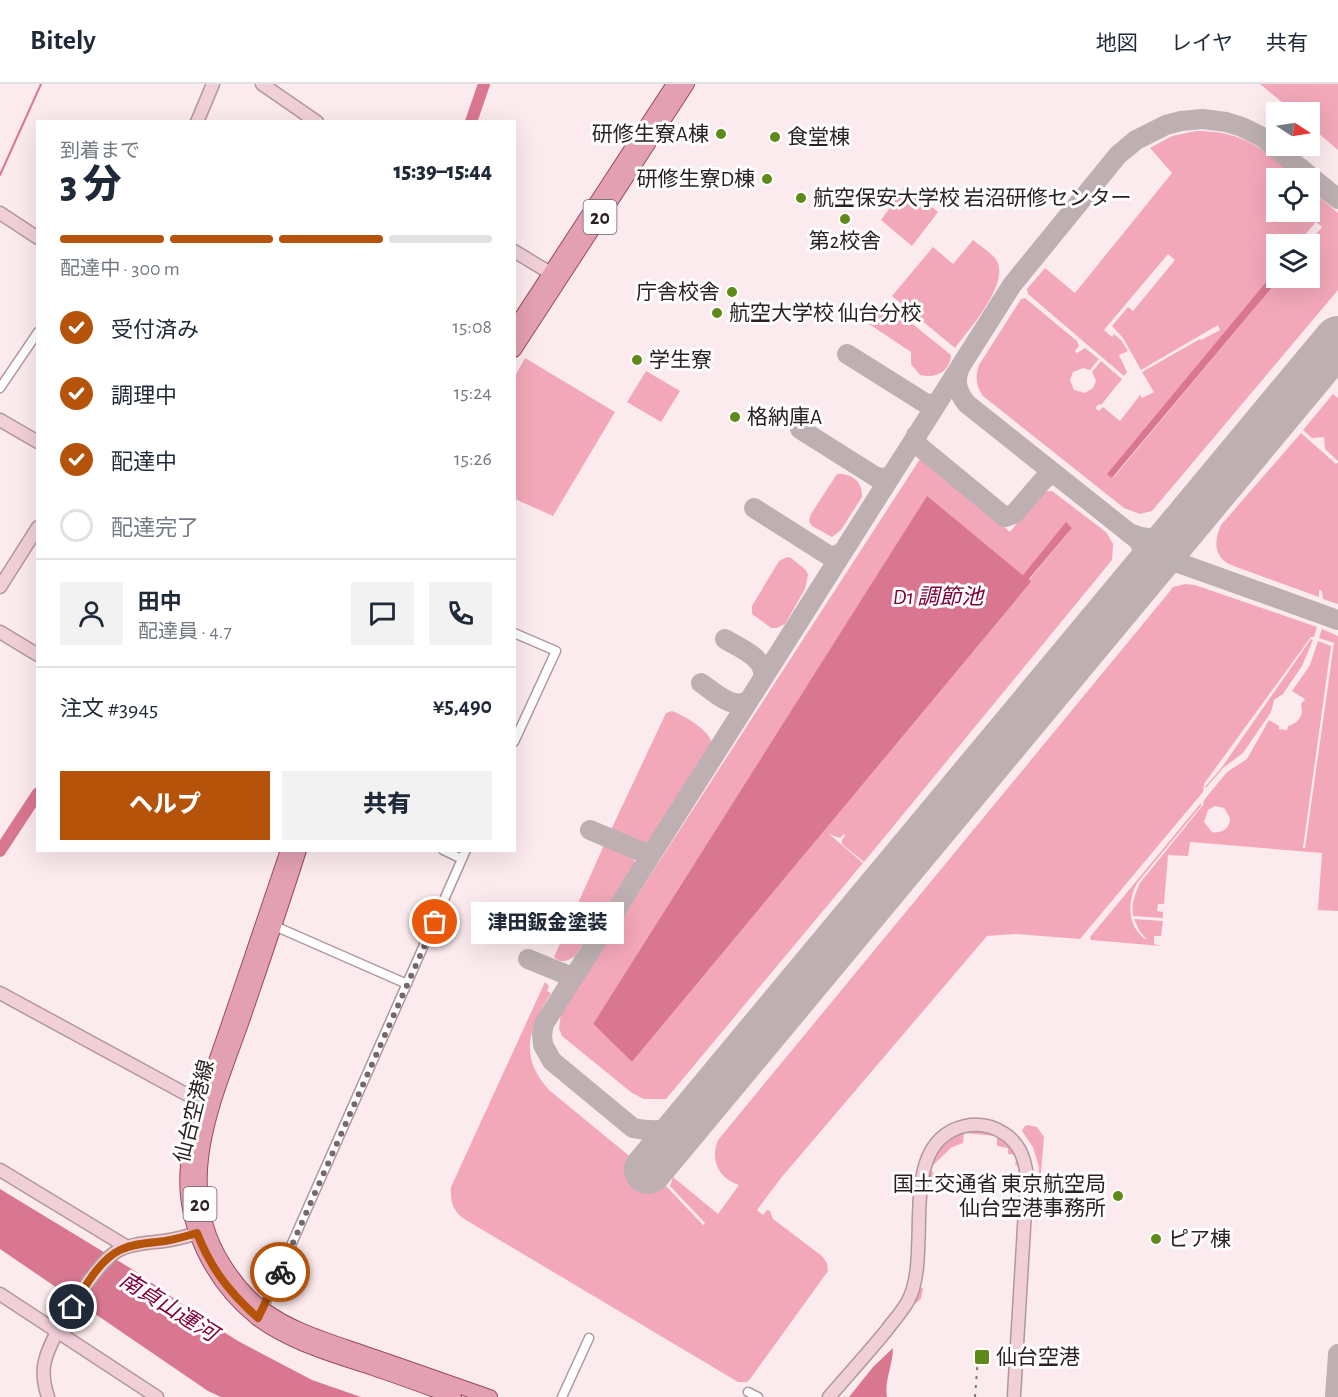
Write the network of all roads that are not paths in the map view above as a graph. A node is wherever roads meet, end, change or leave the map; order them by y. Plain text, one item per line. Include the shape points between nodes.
1 (213, 84) edge
2 (262, 84) edge
3 (674, 84) edge
4 (687, 84) edge
5 (198, 120) edge
6 (314, 120) edge
7 (0, 213) edge
8 (36, 237) edge
9 (516, 252) edge
10 (555, 276) junction
11 (516, 326) edge
12 (36, 335) edge
13 (516, 346) edge
14 (0, 388) edge
15 (0, 420) edge
16 (36, 441) edge
17 (36, 530) edge
18 (0, 586) edge
19 (0, 632) edge
20 (516, 634) edge
21 (36, 654) edge
22 (516, 738) edge
23 (288, 852) edge
24 (298, 852) edge
25 (464, 855) edge
26 (270, 923) junction
27 (407, 984) junction
28 (0, 993) edge
29 (207, 1106) junction
30 (0, 1170) edge
31 (202, 1232) junction
32 (123, 1249) junction
33 (0, 1294) edge
34 (261, 1314) junction
35 (57, 1332) junction
36 (589, 1338) dead end
37 (748, 1392) dead end
38 (1014, 1395) dead end
39 (48, 1397) edge
40 (157, 1397) edge
41 (454, 1397) edge
42 (490, 1397) edge
43 (562, 1397) edge
44 (758, 1397) edge
45 (829, 1397) edge

1 - 5 street
2 - 6 street
3 - 10 main road, 20
4 - 10 main road, 20
7 - 8 street
9 - 10 street
10 - 11 main road, 20
10 - 13 main road, 20
12 - 14 street
15 - 16 street
17 - 18 street
19 - 21 street
20 - 22 street via 556,651
23 - 26 main road, 仙台空港線 / 20
24 - 26 main road, 仙台空港線 / 20
25 - 27 street
26 - 27 street
26 - 29 main road, 仙台空港線 / 20
27 - 34 street
28 - 29 street
29 - 31 main road, 仙台空港線 / 20 via 198,1190
30 - 32 street
31 - 32 street
31 - 34 main road, 仙台空港線 / 20
32 - 35 street via 95,1273
33 - 35 street
34 - 41 main road, 仙台空港線 / 20 via 317,1349
34 - 42 main road, 仙台空港線 / 20
35 - 39 street via 43,1375
35 - 40 street
36 - 43 street
37 - 44 street
38 - 45 street via 1028,1177 1025,1161 1014,1143 1000,1131 977,1124 950,1131 928,1154 909,1300

